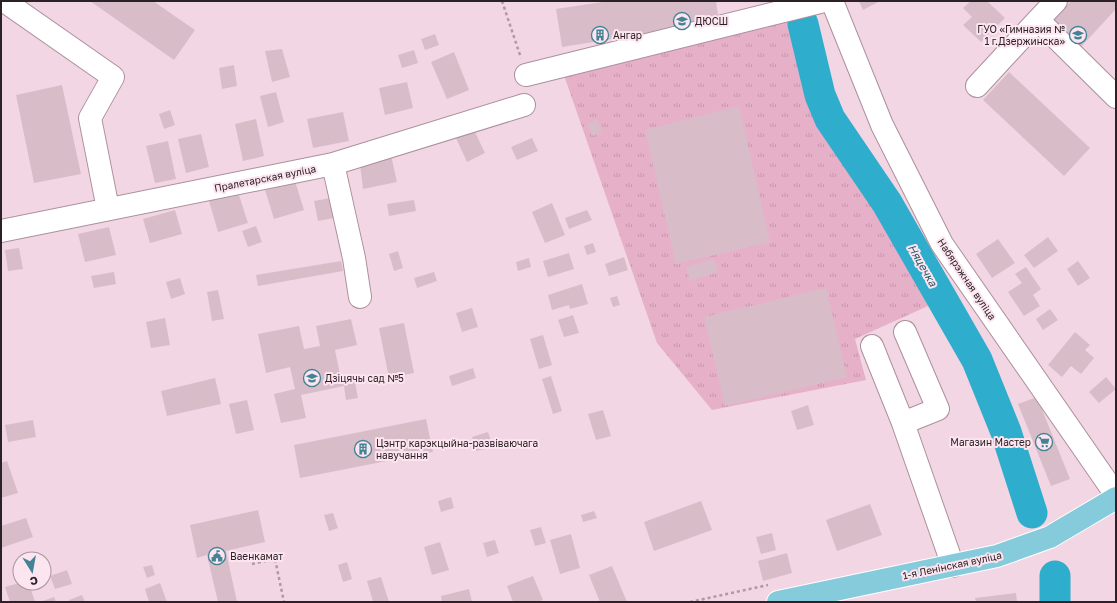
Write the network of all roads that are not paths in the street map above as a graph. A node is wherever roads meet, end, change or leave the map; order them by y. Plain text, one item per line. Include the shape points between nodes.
1 (4, 1) edge
2 (824, 1) edge
3 (832, 1) edge
4 (1056, 1) edge
5 (1038, 20) junction
6 (526, 75) road end
7 (977, 86) dead end
8 (1116, 97) edge
9 (524, 105) dead end
10 (333, 164) junction
11 (108, 209) junction
12 (1, 231) edge
13 (360, 297) dead end
14 (905, 332) dead end
15 (872, 346) dead end
16 (903, 423) junction
17 (1116, 495) edge
18 (1116, 498) edge
19 (953, 566) junction
20 (775, 593) edge

1 - 11 street via 113,77 90,118
2 - 6 street
3 - 17 street, Набярэжная вуліца via 882,125 942,244
4 - 5 street
5 - 7 street
5 - 8 street
9 - 10 street, Пралетарская вуліца
10 - 11 street, Пралетарская вуліца
10 - 13 street
11 - 12 street, Пралетарская вуліца
14 - 16 street via 938,409
15 - 16 street
16 - 19 street
18 - 19 main road, 1-я Ленінская вуліца via 1050,537 997,556
19 - 20 main road, 1-я Ленінская вуліца

